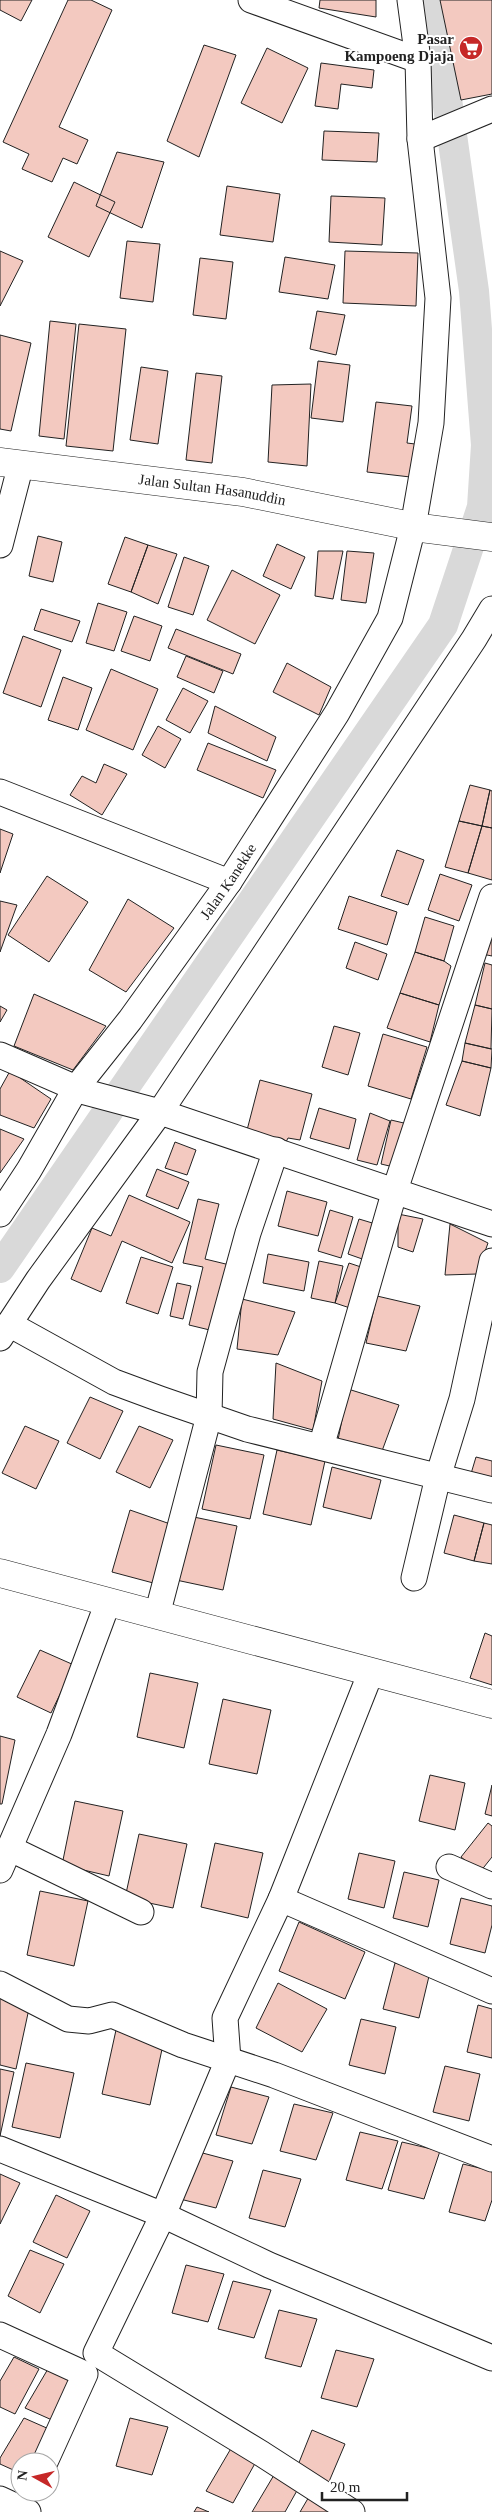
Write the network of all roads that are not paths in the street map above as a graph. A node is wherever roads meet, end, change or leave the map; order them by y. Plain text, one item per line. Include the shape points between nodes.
1 (251, 0) edge
2 (410, 0) edge
3 (418, 60) junction
4 (492, 109) edge
5 (421, 139) junction
6 (10, 463) edge
7 (417, 528) junction
8 (491, 537) edge
9 (0, 545) edge
10 (492, 609) edge
11 (0, 792) edge
12 (229, 882) junction
13 (492, 897) edge
14 (0, 1054) edge
15 (80, 1090) junction
16 (151, 1109) junction
17 (276, 1150) junction
18 (395, 1190) junction
19 (0, 1214) edge
20 (492, 1224) edge
21 (492, 1261) edge
22 (5, 1331) edge
23 (209, 1416) junction
24 (321, 1447) junction
25 (438, 1478) junction
26 (492, 1490) edge
27 (0, 1573) edge
28 (414, 1578) dead end
29 (108, 1602) junction
30 (157, 1616) junction
31 (371, 1672) junction
32 (492, 1704) edge
33 (7, 1843) edge
34 (449, 1866) dead end
35 (492, 1886) edge
36 (282, 1899) junction
37 (142, 1912) dead end
38 (0, 1984) edge
39 (492, 1991) edge
40 (228, 2060) junction
41 (0, 2148) edge
42 (492, 2159) edge
43 (162, 2215) junction
44 (0, 2335) edge
45 (492, 2358) edge
46 (91, 2364) junction
47 (50, 2452) edge
48 (0, 2499) edge
49 (26, 2506) edge
50 (352, 2512) edge

1 - 3 street
2 - 3 street, Jalan Kanekke
3 - 5 street, Jalan Kanekke
4 - 5 street
5 - 7 street, Jalan Kanekke via 438,298 431,423
6 - 7 main road, Jalan Sultan Hasanuddin via 243,492
6 - 9 street
7 - 8 main road, Jalan Sultan Hasanuddin
7 - 12 street, Jalan Kanekke via 390,618 338,713
10 - 16 street
11 - 12 street
12 - 15 street, Jalan Kanekke
13 - 18 street
14 - 15 street
15 - 16 street
15 - 19 street, Jalan Kanekke
16 - 17 street
16 - 22 street via 106,1185
17 - 18 street
17 - 23 street via 248,1233 210,1372
18 - 20 street
18 - 24 street
21 - 25 street via 462,1399
22 - 23 street via 114,1382
23 - 24 street
23 - 30 street
24 - 25 street
25 - 26 street
25 - 28 street
27 - 29 main road
29 - 30 main road
29 - 33 street via 59,1734
30 - 31 main road
31 - 32 main road
31 - 36 street
33 - 37 street
34 - 35 street
36 - 39 street
36 - 40 street via 225,2018
38 - 40 street via 68,2019 89,2021 112,2015
40 - 42 street
40 - 43 street
41 - 43 street
43 - 45 street via 270,2265
43 - 46 street
44 - 46 street
46 - 47 street
46 - 50 street via 262,2454
48 - 49 street

